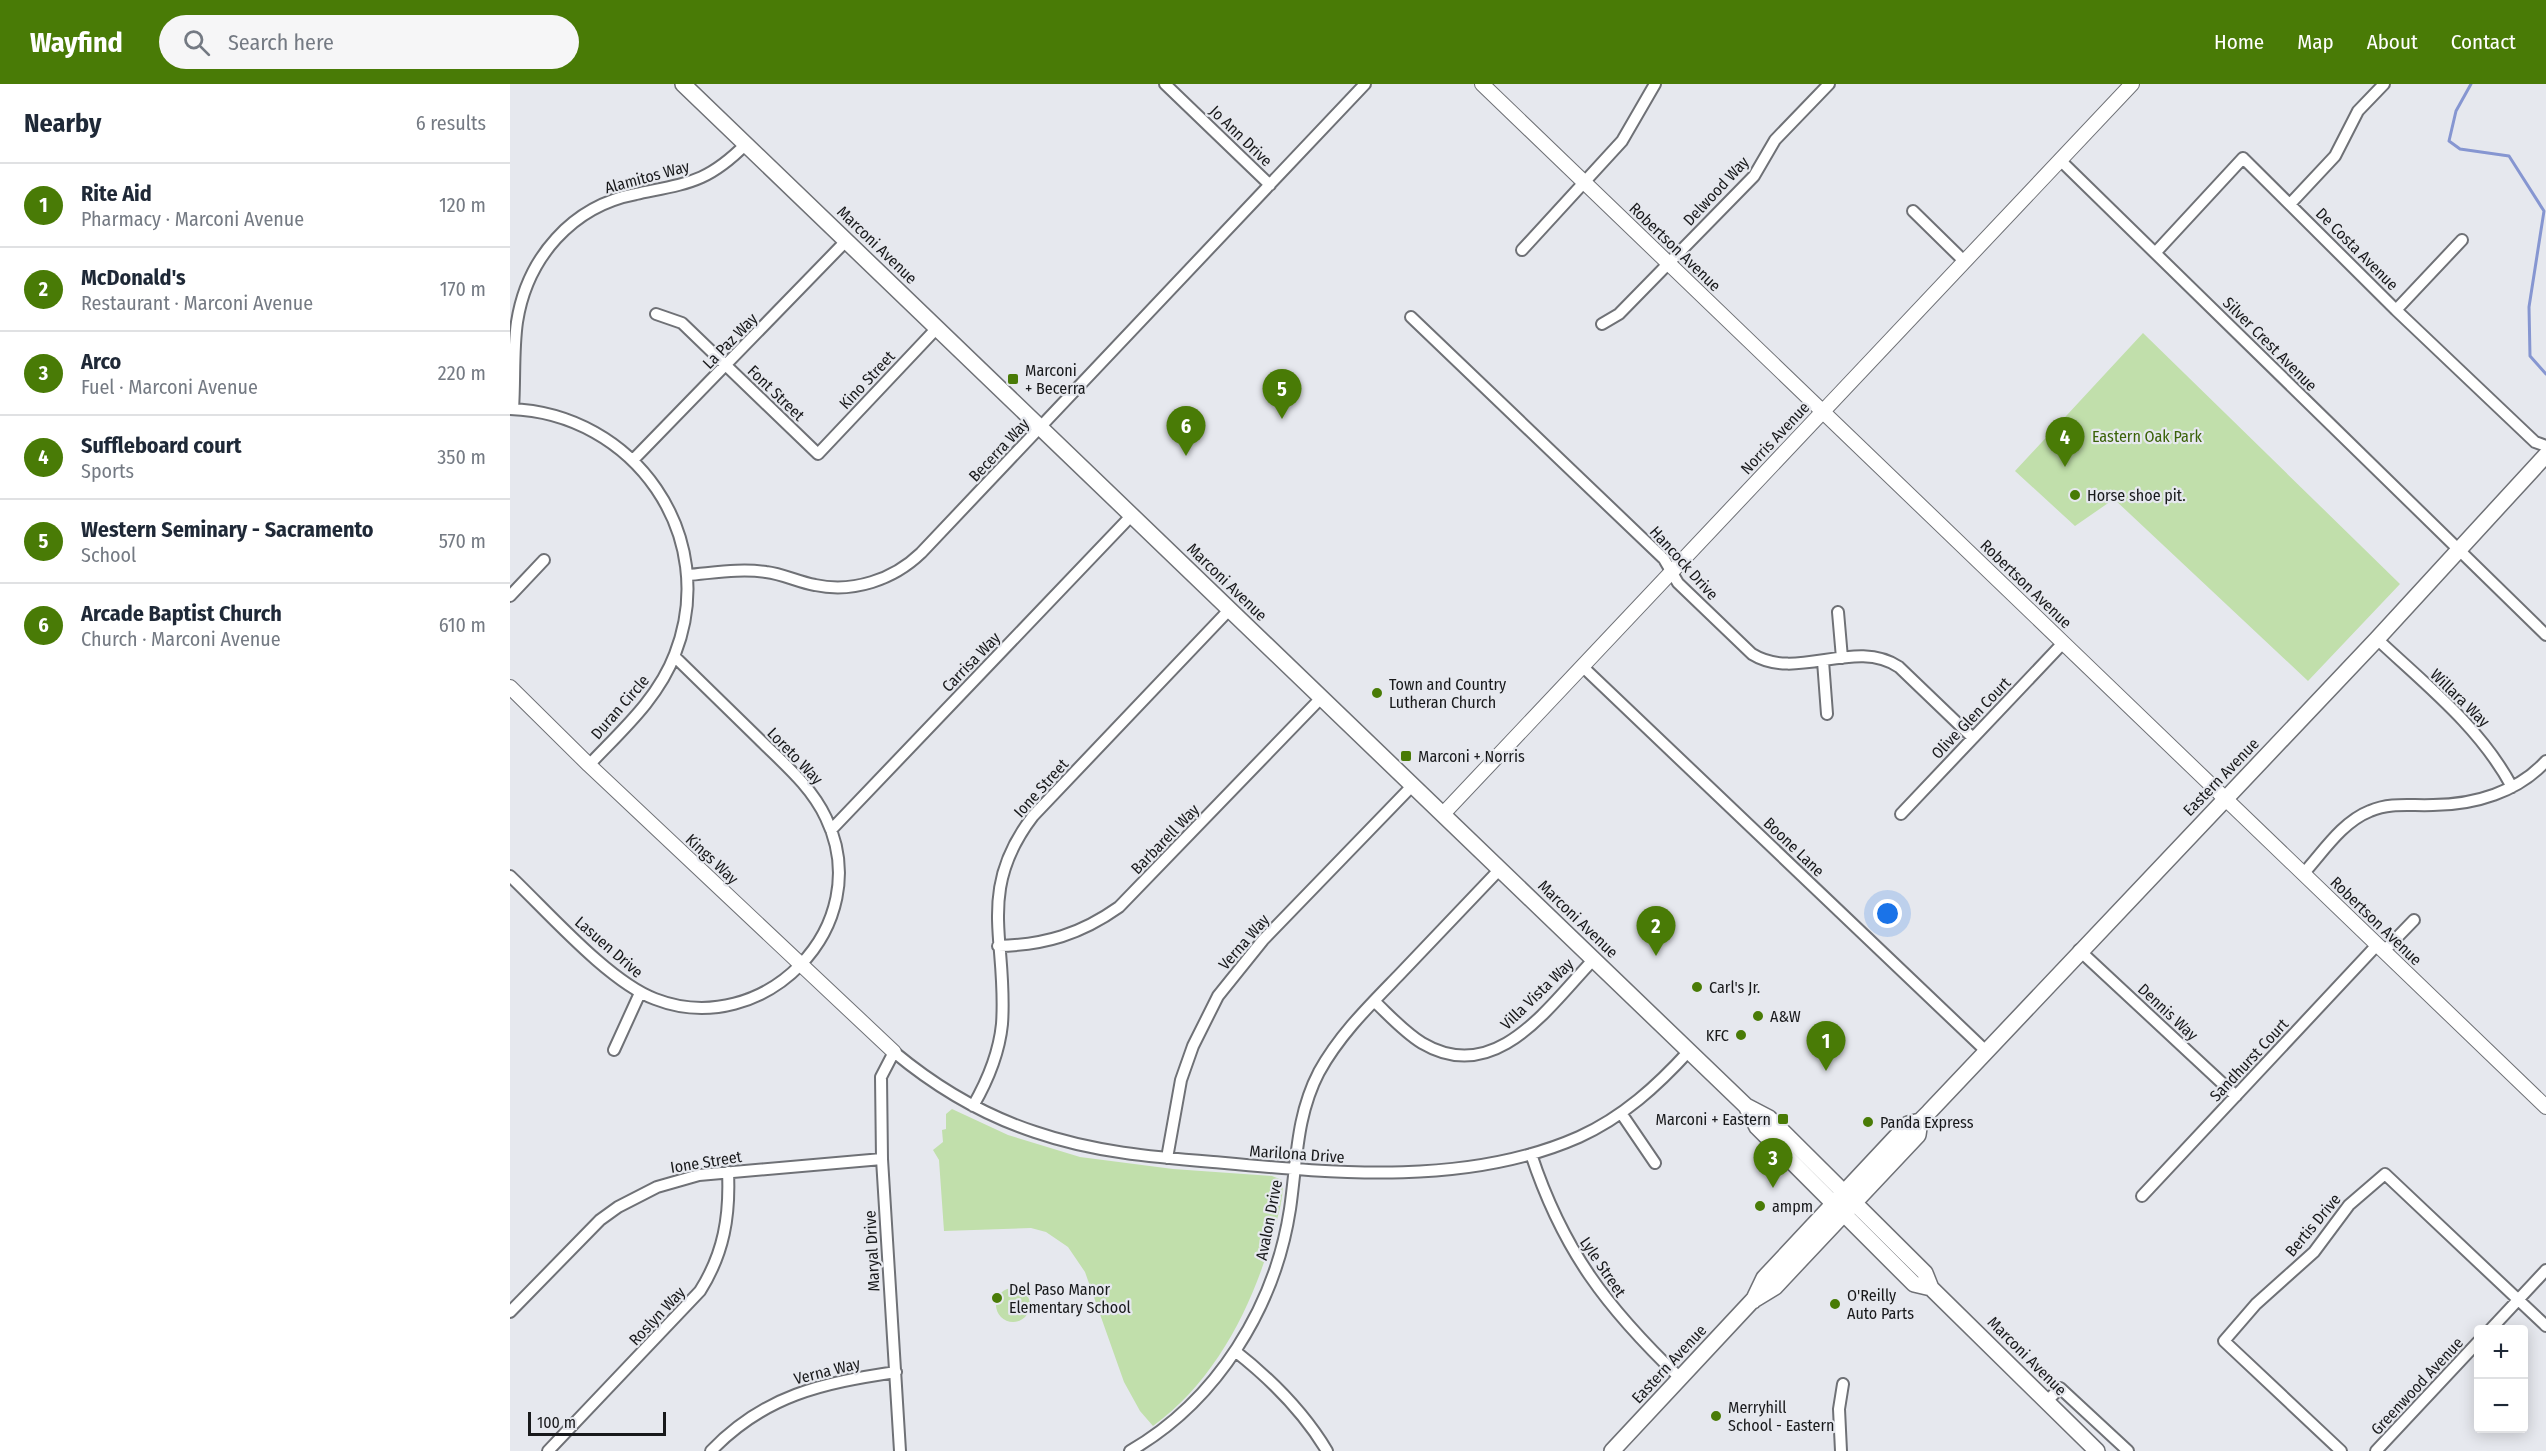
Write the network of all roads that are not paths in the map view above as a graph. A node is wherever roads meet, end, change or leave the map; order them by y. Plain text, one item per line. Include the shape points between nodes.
1 (683, 84) edge
2 (1166, 84) edge
3 (1365, 84) edge
4 (1482, 84) edge
5 (1655, 84) edge
6 (1829, 84) edge
7 (2132, 84) edge
8 (2384, 84) edge
9 (746, 144) junction
10 (2060, 160) junction
11 (1585, 183) junction
12 (1270, 185) junction
13 (2291, 203) junction
14 (1913, 211) dead end
15 (2462, 240) dead end
16 (846, 241) junction
17 (1522, 250) dead end
18 (2156, 252) junction
19 (1964, 261) junction
20 (1668, 263) junction
21 (2396, 310) junction
22 (656, 314) dead end
23 (1411, 316) dead end
24 (1602, 324) dead end
25 (937, 328) junction
26 (726, 366) junction
27 (512, 409) edge
28 (1823, 412) junction
29 (1041, 428) junction
30 (2546, 446) edge
31 (818, 453) joint
32 (2546, 455) edge
33 (633, 460) junction
34 (1132, 515) junction
35 (2458, 552) junction
36 (544, 560) dead end
37 (1671, 571) junction
38 (687, 575) junction
39 (510, 596) edge
40 (1230, 609) junction
41 (1838, 612) dead end
42 (2546, 635) edge
43 (2376, 639) junction
44 (2063, 643) junction
45 (675, 657) junction
46 (1842, 658) junction
47 (1823, 661) junction
48 (1582, 666) junction
49 (510, 687) edge
50 (1322, 698) junction
51 (1827, 714) dead end
52 (1973, 738) junction
53 (2546, 761) edge
54 (589, 765) junction
55 (1413, 785) junction
56 (2512, 787) junction
57 (2226, 799) junction
58 (1443, 814) junction
59 (1901, 814) dead end
60 (831, 830) junction
61 (1500, 869) junction
62 (2303, 874) junction
63 (510, 876) edge
64 (2414, 920) dead end
65 (998, 945) junction
66 (2380, 948) junction
67 (2079, 950) junction
68 (1594, 959) junction
69 (800, 964) junction
70 (640, 993) junction
71 (1374, 1001) junction
72 (614, 1050) dead end
73 (1689, 1051) junction
74 (1986, 1051) junction
75 (894, 1052) junction
76 (2236, 1096) junction
77 (973, 1106) junction
78 (2546, 1107) edge
79 (1622, 1113) junction
80 (1531, 1154) junction
81 (1167, 1158) junction
82 (882, 1159) junction
83 (1655, 1163) dead end
84 (1294, 1170) junction
85 (728, 1172) junction
86 (2142, 1196) dead end
87 (1844, 1203) junction
88 (2546, 1270) edge
89 (2518, 1300) junction
90 (510, 1312) edge
91 (2494, 1325) edge
92 (2546, 1326) edge
93 (2474, 1346) edge
94 (1235, 1352) junction
95 (896, 1372) junction
96 (1680, 1378) junction
97 (1843, 1384) dead end
98 (2047, 1401) junction
99 (548, 1451) edge
100 (711, 1451) edge
101 (900, 1451) edge
102 (1130, 1451) edge
103 (1327, 1451) edge
104 (1612, 1451) edge
105 (1841, 1451) edge
106 (2097, 1451) edge
107 (2128, 1451) edge
108 (2341, 1451) edge
109 (2376, 1451) edge

1 - 9 main road, Marconi Avenue
2 - 12 street, Jo Ann Drive
3 - 12 street, Becerra Way
4 - 11 street, Robertson Avenue
5 - 11 street via 1622,141
6 - 20 street, Delwood Way via 1775,140 1754,176
7 - 10 street, Norris Avenue
8 - 13 street via 2358,111 2335,156
9 - 16 main road, Marconi Avenue
9 - 27 street, Alamitos Way via 705,177 607,202 579,217 558,236 541,258 521,305
10 - 18 street, Silver Crest Avenue
10 - 19 street, Norris Avenue
11 - 17 street
11 - 20 street, Robertson Avenue
12 - 29 street, Becerra Way
13 - 18 street, De Costa Avenue via 2243,158
13 - 21 street, De Costa Avenue
14 - 19 street
15 - 21 street
16 - 25 main road, Marconi Avenue
16 - 26 street, La Paz Way
18 - 35 street, Silver Crest Avenue
19 - 28 street, Norris Avenue
20 - 24 street, Delwood Way via 1620,314
20 - 28 street, Robertson Avenue
21 - 30 street, De Costa Avenue via 2535,442
22 - 26 street, Font Street via 682,323
23 - 37 street, Hancock Drive via 1665,559
25 - 29 main road, Marconi Avenue
25 - 31 street, Kino Street
26 - 31 street, Font Street
26 - 33 street, La Paz Way
27 - 33 street, Duran Circle via 572,421 605,438
28 - 37 street, Norris Avenue
28 - 44 street, Robertson Avenue
29 - 34 main road, Marconi Avenue
29 - 38 street, Becerra Way via 921,553 879,580 828,587 753,570
32 - 35 main road, Eastern Avenue
33 - 38 street, Duran Circle via 658,491 673,519
34 - 40 main road, Marconi Avenue
34 - 60 street, Carrisa Way
35 - 42 street, Silver Crest Avenue
35 - 43 main road, Eastern Avenue
36 - 39 street
37 - 47 street, Hancock Drive via 1678,583 1758,657 1782,664
37 - 48 street, Norris Avenue
38 - 45 street, Duran Circle via 686,615
40 - 50 main road, Marconi Avenue
40 - 65 street, Ione Street via 1023,829 1002,873 997,897
41 - 46 street
43 - 56 street, Willara Way via 2475,731
43 - 57 main road, Eastern Avenue
44 - 52 street, Olive Glen Court
44 - 57 street, Robertson Avenue
45 - 54 street, Duran Circle via 643,708
45 - 60 street, Loreto Way via 802,782
46 - 47 street, Hancock Drive
46 - 52 street, Hancock Drive via 1875,657 1894,663
47 - 51 street
48 - 58 street, Norris Avenue
48 - 74 street, Boone Lane
49 - 54 street, Kings Way
50 - 55 main road, Marconi Avenue
50 - 65 street, Barbarell Way via 1119,907 1090,926 1057,939
52 - 59 street, Olive Glen Court
53 - 56 street
54 - 69 street, Kings Way
55 - 58 main road, Marconi Avenue
55 - 81 street, Verna Way via 1263,940 1218,996 1181,1080
56 - 62 street via 2470,801 2391,805 2370,811 2346,827
57 - 62 street, Robertson Avenue
57 - 67 main road, Eastern Avenue
58 - 61 main road, Marconi Avenue
60 - 69 street, Loreto Way via 839,873 834,910 825,933
61 - 68 main road, Marconi Avenue
61 - 71 street, Avalon Drive
62 - 66 street, Robertson Avenue
63 - 70 street, Lasuen Drive via 616,977
64 - 66 street, Sandhurst Court
65 - 77 street, Ione Street via 1002,993 999,1041 990,1074
66 - 76 street, Sandhurst Court
66 - 78 street, Robertson Avenue
67 - 74 main road, Eastern Avenue
67 - 76 street, Dennis Way
68 - 71 street, Villa Vista Way via 1522,1034 1484,1053 1455,1054 1428,1046
68 - 73 main road, Marconi Avenue
69 - 70 street, Lasuen Drive via 783,980 754,997 721,1007 680,1006
69 - 75 street, Kings Way
70 - 72 street
71 - 84 street, Avalon Drive via 1345,1032 1318,1074 1301,1120
73 - 79 street, Marilona Drive
73 - 87 main road, Marconi Avenue via 1746,1106 1769,1118
74 - 87 main road, Eastern Avenue via 1920,1121 1918,1135
75 - 77 street, Marilona Drive
75 - 82 street, Maryal Drive via 880,1077
76 - 86 street, Sandhurst Court
77 - 81 street, Marilona Drive via 1055,1139
79 - 80 street, Marilona Drive via 1579,1137
79 - 83 street
80 - 84 street, Marilona Drive via 1471,1166 1417,1171
80 - 96 street, Lyle Street via 1553,1212 1582,1266 1618,1316
81 - 84 street, Marilona Drive
82 - 85 street, Ione Street
82 - 95 street, Maryal Drive
84 - 94 street, Avalon Drive via 1277,1262 1259,1308
85 - 90 street, Ione Street via 678,1179 618,1207 590,1230
85 - 99 street, Roslyn Way via 727,1229 717,1261 700,1291
87 - 96 main road, Eastern Avenue via 1776,1287 1752,1301
87 - 98 main road, Marconi Avenue via 1925,1273 1931,1288
88 - 89 street
89 - 91 street
89 - 92 street, Bertis Drive
89 - 108 street, Bertis Drive via 2385,1174 2362,1192 2314,1252 2256,1304 2224,1341
93 - 109 street, Greenwood Avenue
94 - 102 street, Avalon Drive via 1187,1408
94 - 103 street via 1292,1402
95 - 100 street, Verna Way via 831,1382 785,1398 750,1418
95 - 101 street, Maryal Drive
96 - 104 main road, Eastern Avenue
97 - 105 street via 1839,1408
98 - 106 main road, Marconi Avenue
98 - 107 street via 2060,1388

